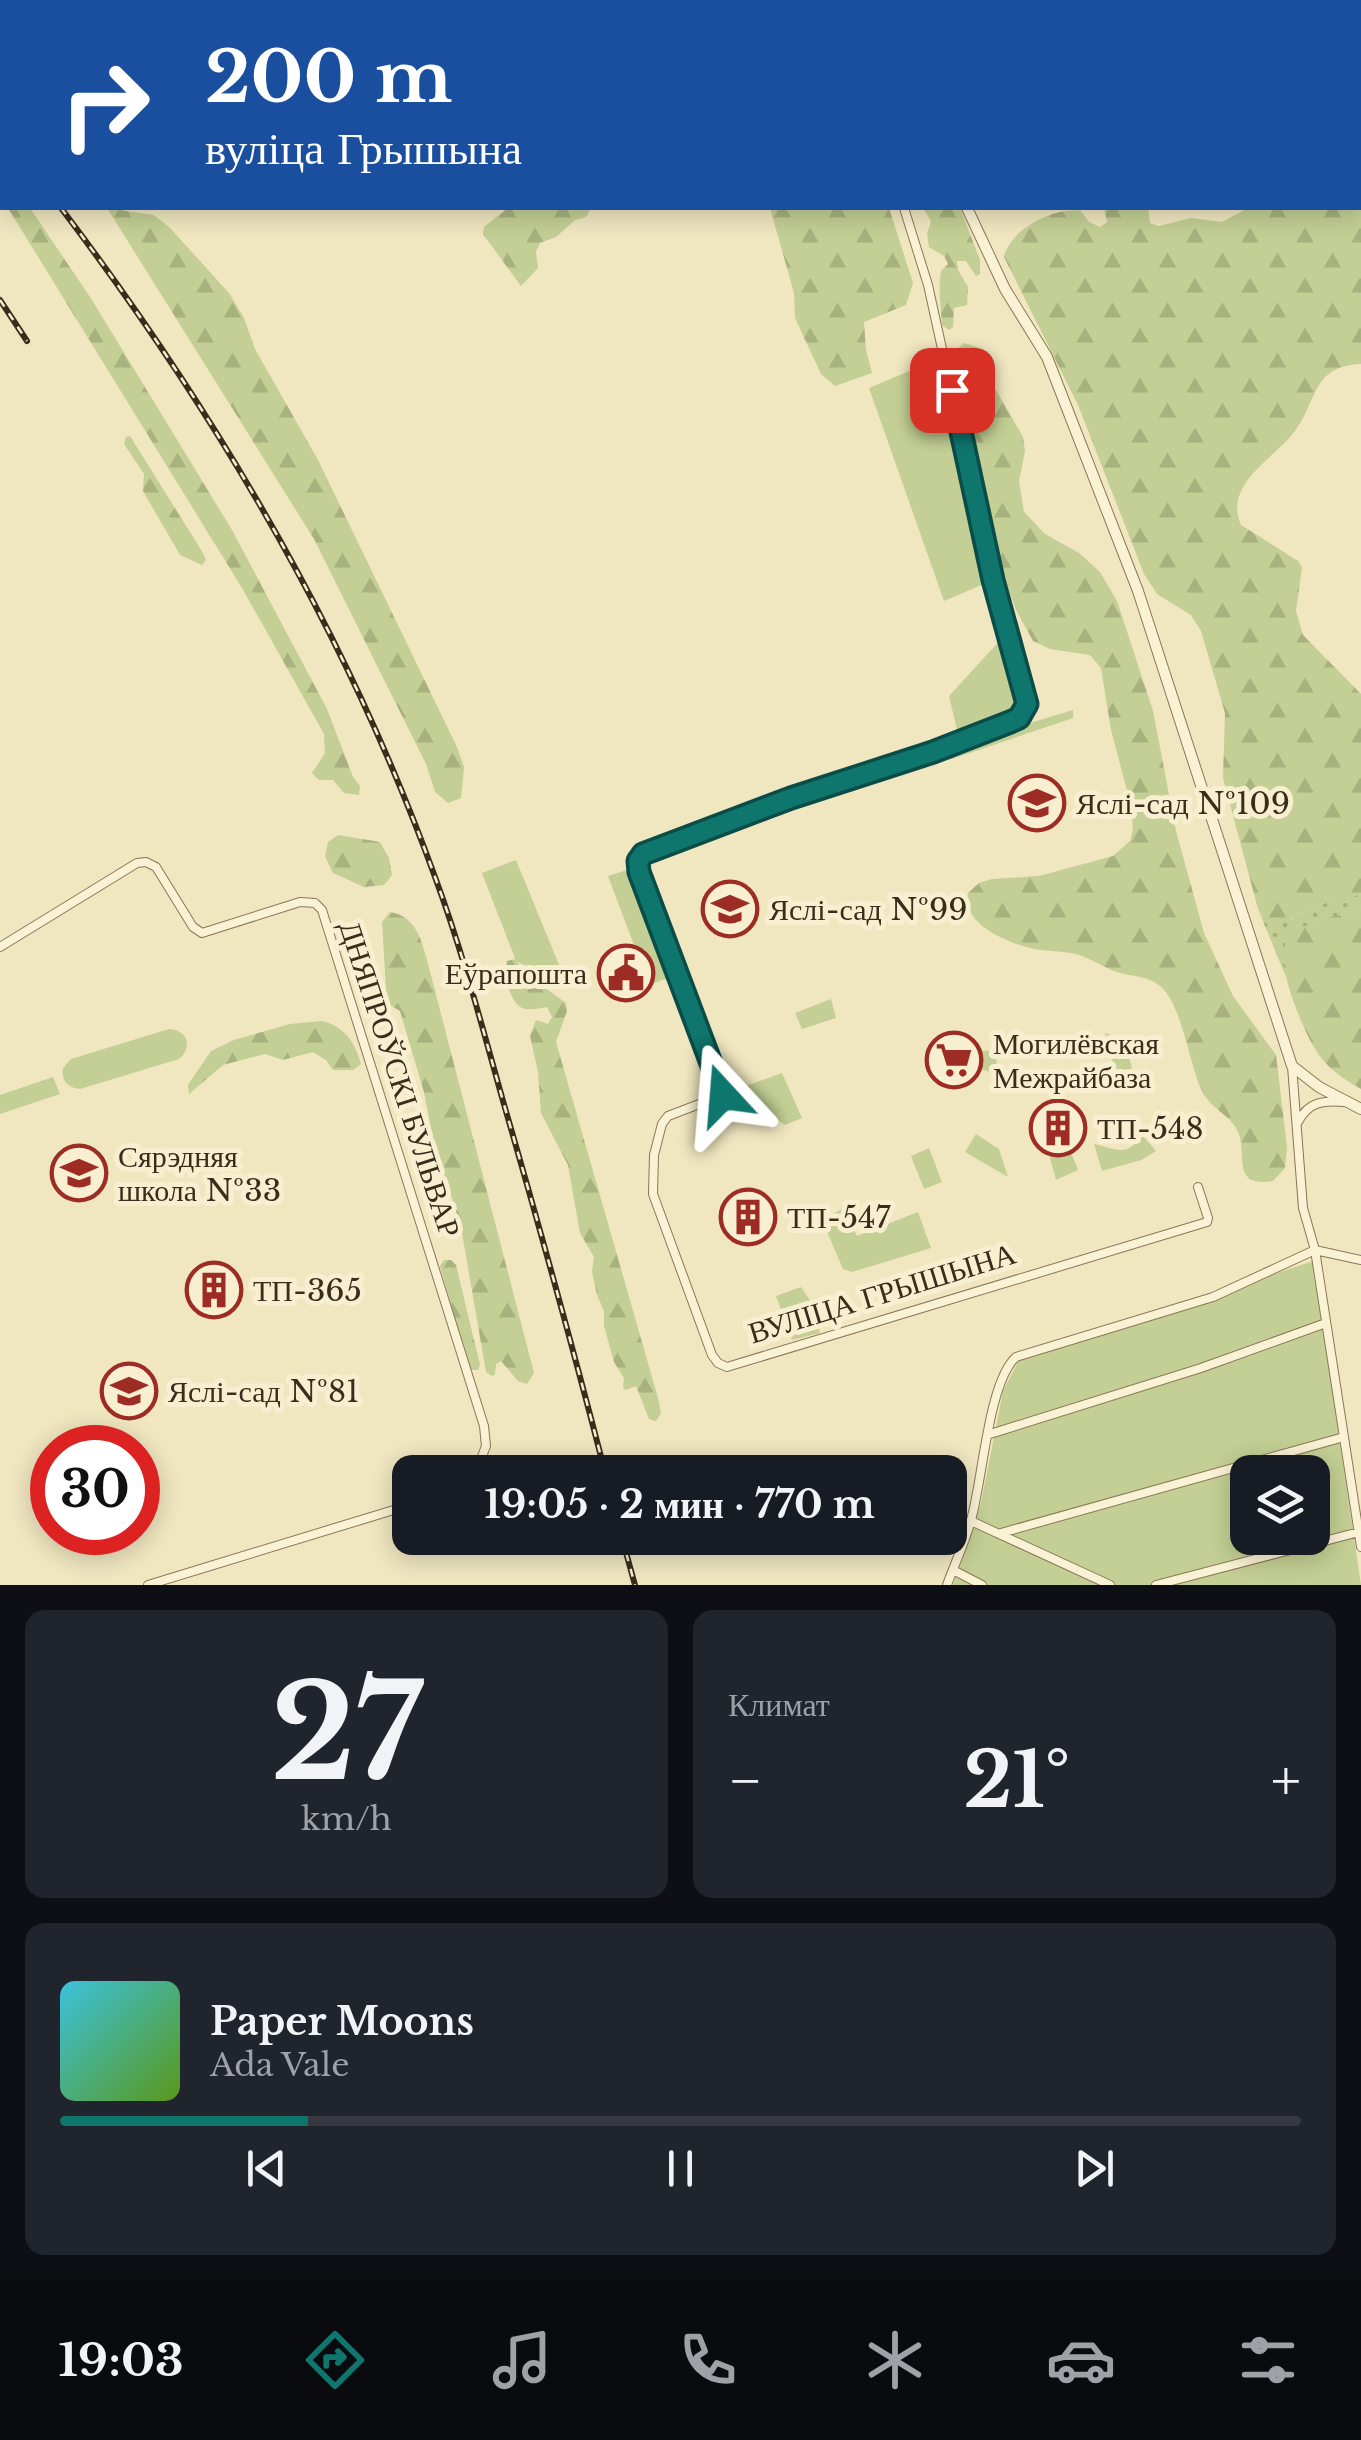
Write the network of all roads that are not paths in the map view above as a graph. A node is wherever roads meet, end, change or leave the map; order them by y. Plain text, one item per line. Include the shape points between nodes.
1 (905, 210) edge
2 (968, 210) edge
3 (0, 947) edge
4 (1292, 1066) junction
5 (1346, 1102) junction
6 (1361, 1109) edge
7 (1298, 1122) junction
8 (1198, 1187) dead end
9 (1316, 1250) junction
10 (1361, 1260) edge
11 (1326, 1323) junction
12 (990, 1434) junction
13 (1344, 1437) junction
14 (483, 1455) edge
15 (392, 1510) edge
16 (971, 1521) junction
17 (1359, 1532) edge
18 (1001, 1533) junction
19 (1361, 1547) edge
20 (953, 1570) junction
21 (148, 1585) edge
22 (947, 1585) edge
23 (982, 1585) edge
24 (1110, 1585) edge
25 (1156, 1585) edge

1 - 8 street, ВУЛІЦА ГРЫШЫНА via 1027,704 1010,722 643,854 639,872 723,1095 662,1124 653,1194 712,1355 727,1367 1207,1222
2 - 4 street via 1047,357 1138,590
3 - 14 street, ДНЯПРОЎСКІ БУЛЬВАР via 137,863 156,867 202,932 300,902 322,910 484,1426
4 - 5 street
4 - 7 street
5 - 6 street
5 - 7 street via 1310,1105
7 - 9 street via 1303,1208
9 - 10 street
9 - 11 street
9 - 12 street via 1214,1297 1016,1357 1003,1374
11 - 12 street
11 - 13 street
12 - 16 street
13 - 17 street
13 - 18 street
15 - 21 street
16 - 18 street
16 - 20 street
17 - 19 street
17 - 25 street
18 - 24 street
20 - 22 street
20 - 23 street

